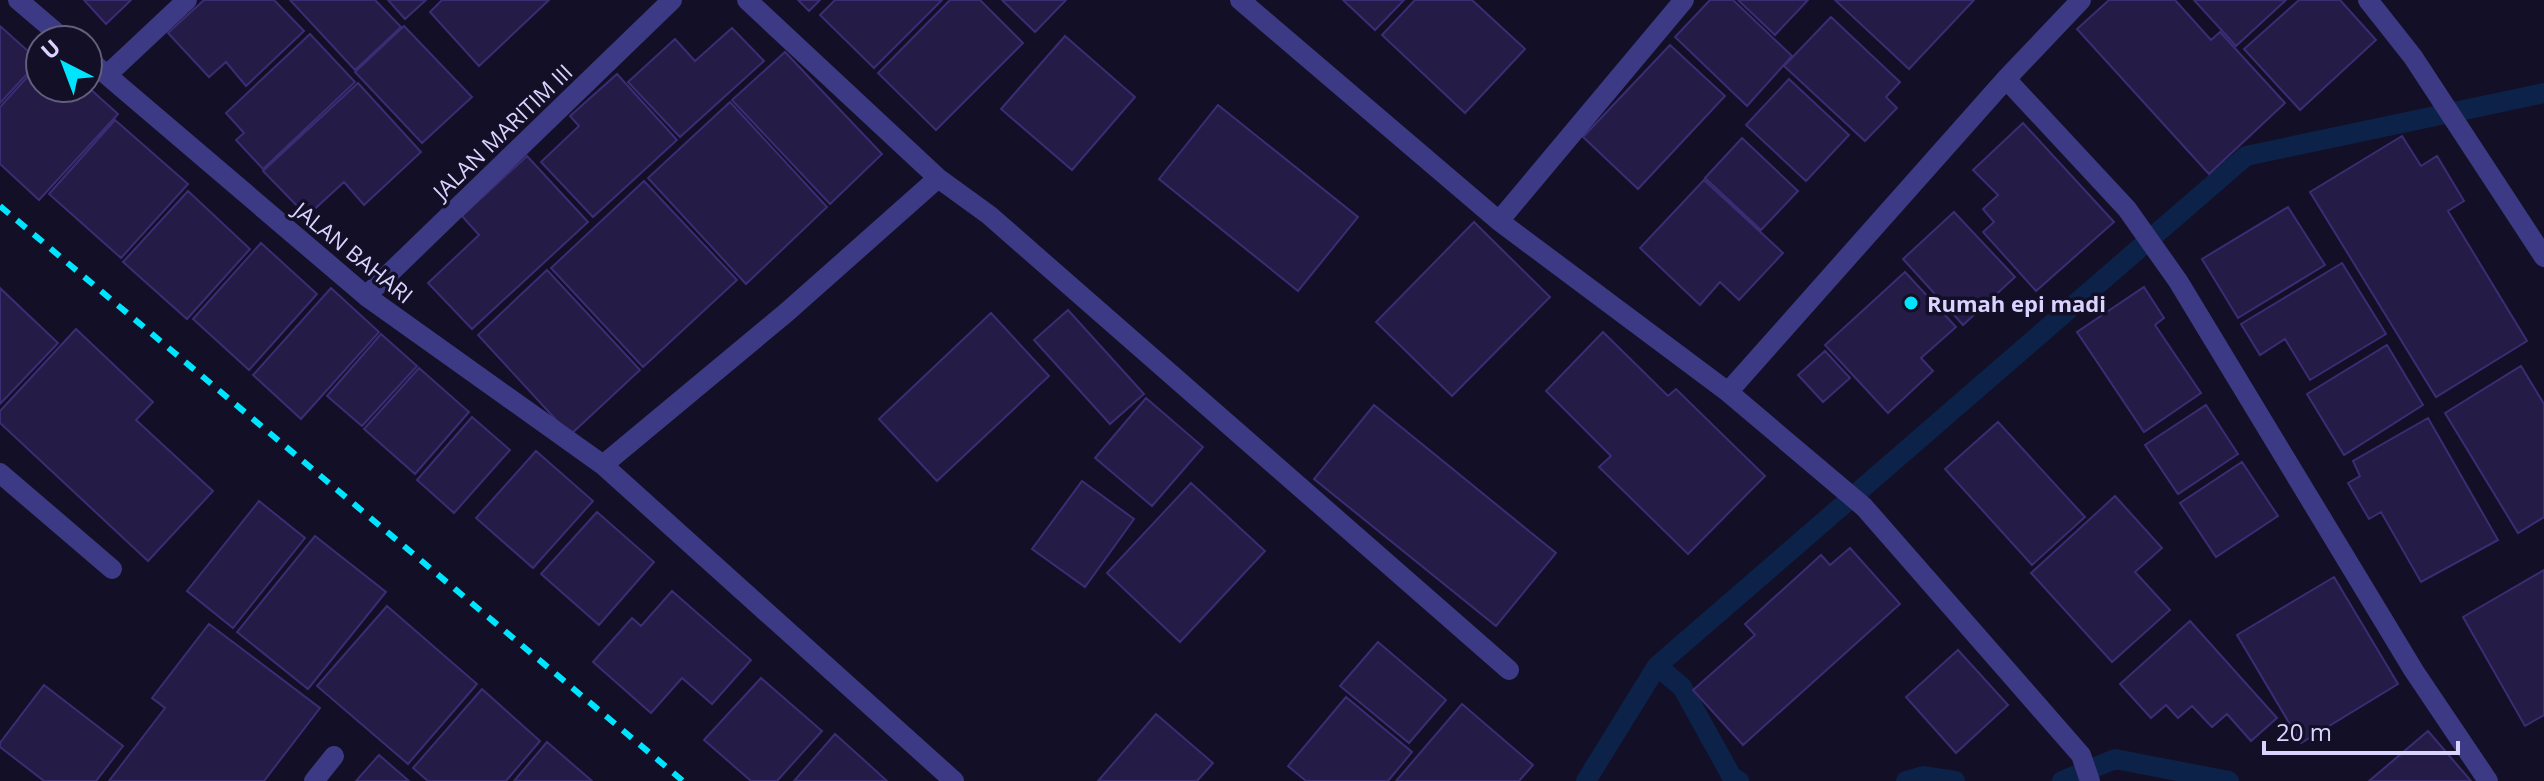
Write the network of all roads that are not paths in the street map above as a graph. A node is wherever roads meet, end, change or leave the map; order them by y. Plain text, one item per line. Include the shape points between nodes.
1 (18, 0) edge
2 (187, 0) edge
3 (672, 0) edge
4 (747, 0) edge
5 (1240, 0) edge
6 (1684, 0) edge
7 (2081, 0) edge
8 (2368, 0) edge
9 (46, 24) edge
10 (104, 72) edge
11 (107, 75) junction
12 (2006, 79) junction
13 (938, 178) junction
14 (1499, 221) junction
15 (2544, 257) edge
16 (366, 296) junction
17 (1728, 392) junction
18 (603, 465) junction
19 (0, 473) edge
20 (112, 569) dead end
21 (1509, 670) dead end
22 (334, 756) dead end
23 (314, 781) edge
24 (954, 781) edge
25 (2090, 781) edge
26 (2488, 781) edge

1 - 9 street
2 - 11 street
3 - 16 street, JALAN MARITIM III
4 - 13 street
5 - 14 street
6 - 14 street
7 - 12 street
8 - 15 street via 2413,57
10 - 11 street, JALAN BAHARI
11 - 16 street, JALAN BAHARI
12 - 17 street
12 - 26 street via 2127,209 2178,281 2414,671
13 - 18 street
13 - 21 street via 989,215
14 - 17 street
16 - 18 street, JALAN BAHARI
17 - 25 street via 1864,507 2081,755
18 - 24 street, JALAN BAHARI
19 - 20 street
22 - 23 street

